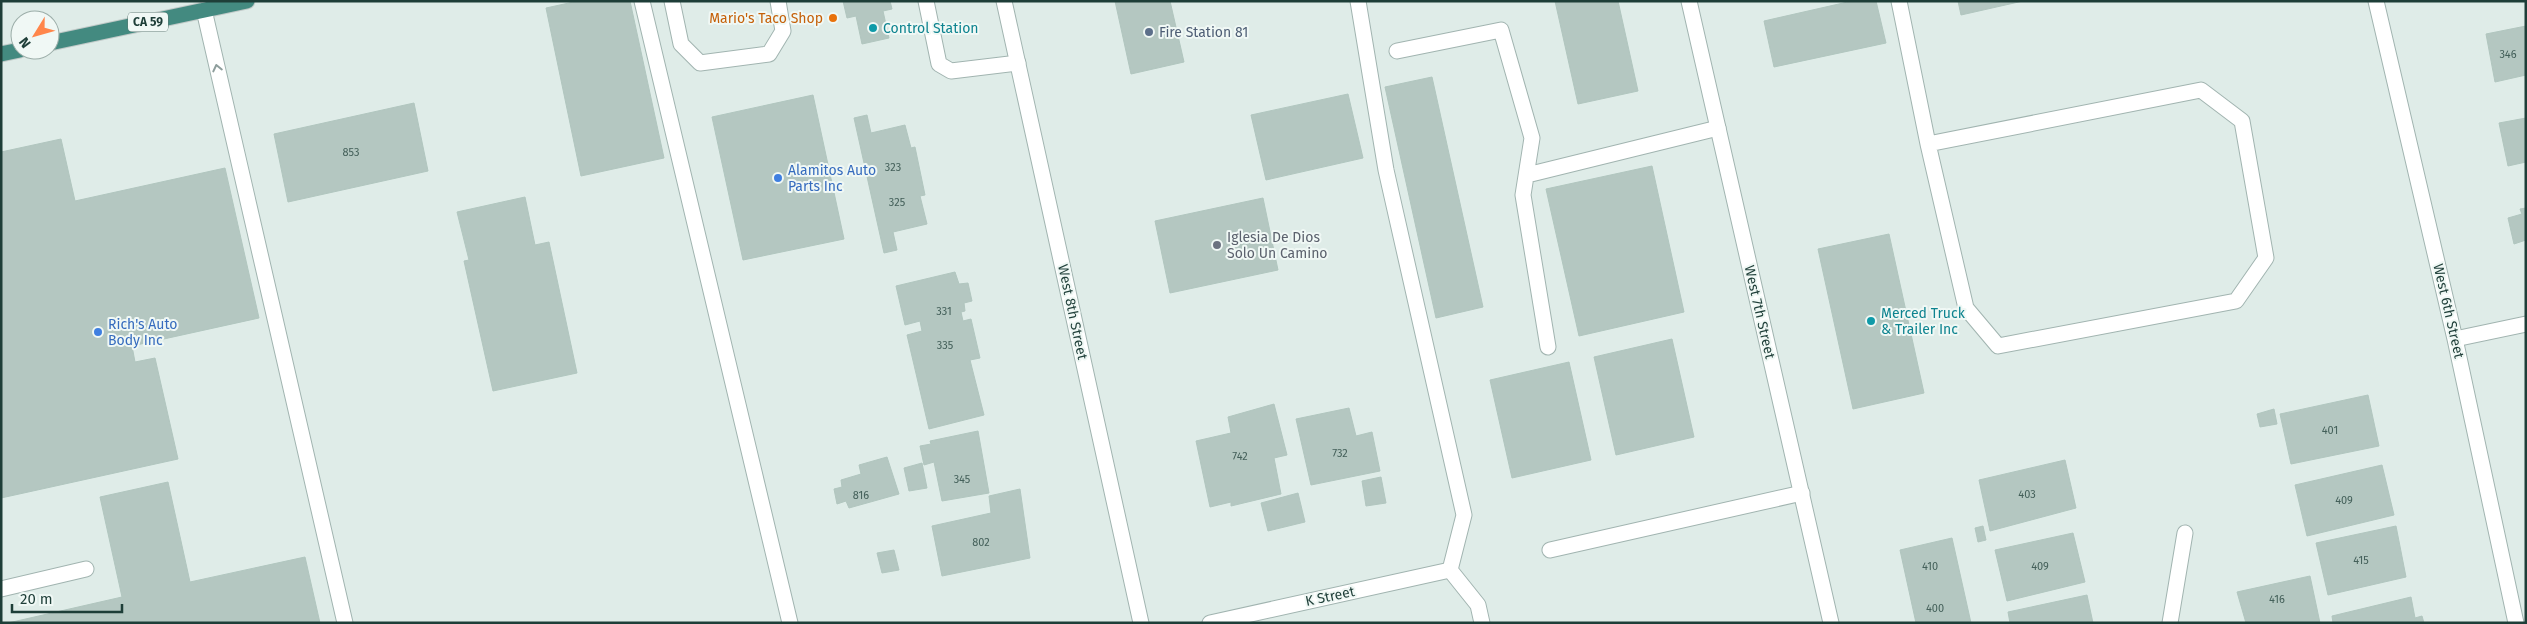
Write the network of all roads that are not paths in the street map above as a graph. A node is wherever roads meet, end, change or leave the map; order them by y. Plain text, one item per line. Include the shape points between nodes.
1 (642, 1) edge
2 (672, 1) edge
3 (778, 1) edge
4 (926, 1) edge
5 (1004, 1) edge
6 (1358, 1) edge
7 (1689, 1) edge
8 (1899, 1) edge
9 (2376, 1) edge
10 (244, 2) edge
11 (204, 10) junction
12 (60, 41) edge
13 (1397, 51) dead end
14 (1018, 63) junction
15 (1718, 128) junction
16 (1928, 144) junction
17 (1527, 174) junction
18 (2526, 324) edge
19 (2455, 340) junction
20 (1548, 347) dead end
21 (1802, 493) junction
22 (2185, 533) dead end
23 (1550, 550) dead end
24 (86, 569) dead end
25 (1450, 570) junction
26 (1, 589) edge
27 (345, 623) edge
28 (790, 623) edge
29 (1141, 623) edge
30 (1210, 623) edge
31 (1482, 623) edge
32 (1831, 623) edge
33 (2170, 623) edge
34 (2516, 623) edge

1 - 28 street
2 - 3 street via 681,44 700,63 769,54 783,31
4 - 14 street via 939,64 951,71
5 - 14 street, West 8th Street
6 - 25 street via 1386,170 1464,515
7 - 15 street, West 7th Street
8 - 16 street
9 - 19 street, West 6th Street
10 - 11 highway, CA 59
11 - 12 highway, CA 59
27 -> 11 street
13 - 17 street via 1501,30 1532,138
14 - 29 street, West 8th Street
15 - 17 street
15 - 21 street, West 7th Street
16 - 16 street via 1966,308 1998,346 2236,301 2266,258 2242,120 2201,90
17 - 20 street via 1523,195
18 - 19 street
19 - 34 street, West 6th Street
21 - 23 street
21 - 32 street, West 7th Street
22 - 33 street
24 - 26 street
25 - 30 street, K Street
25 - 31 street via 1478,606

